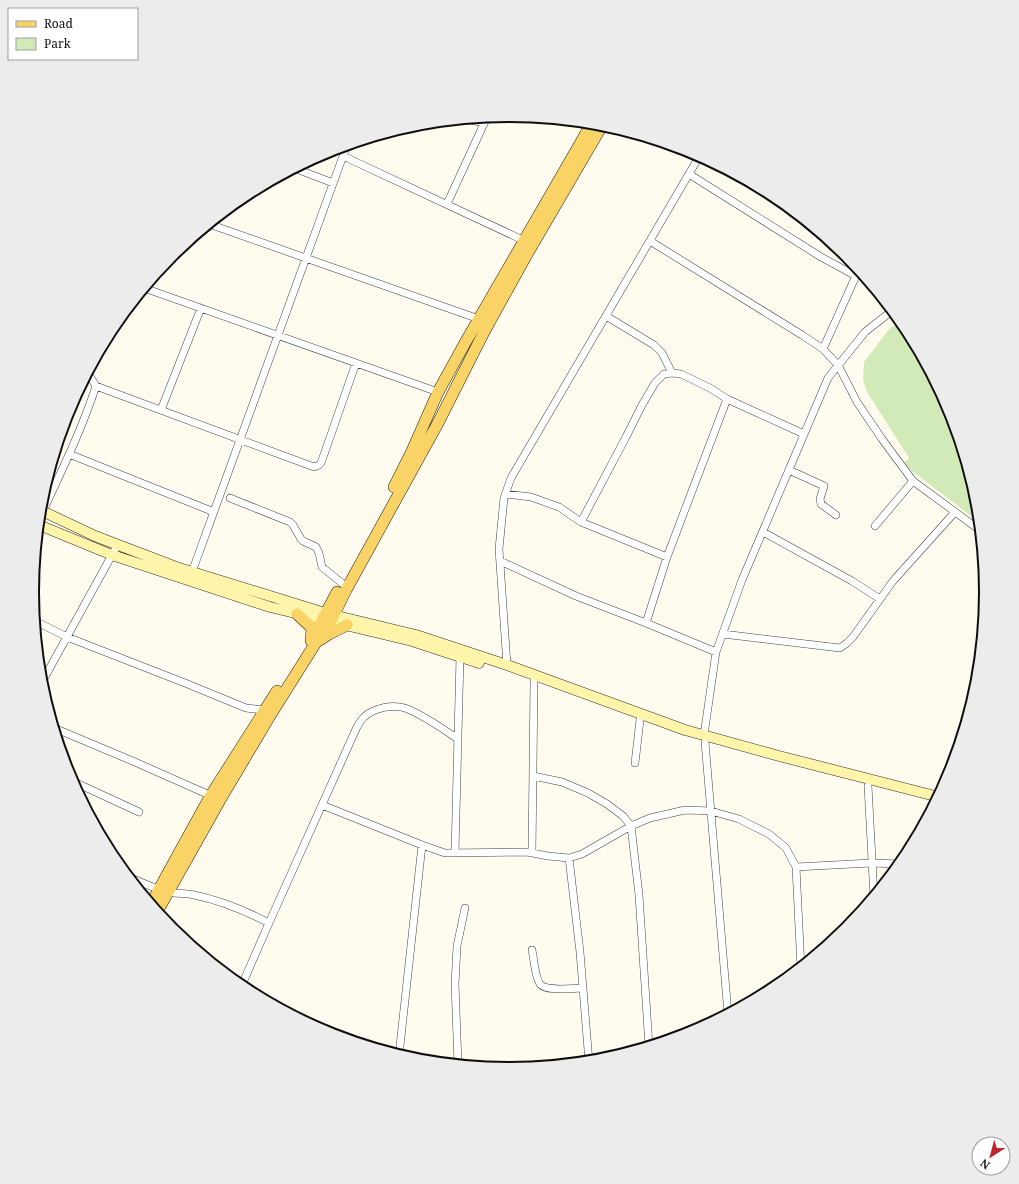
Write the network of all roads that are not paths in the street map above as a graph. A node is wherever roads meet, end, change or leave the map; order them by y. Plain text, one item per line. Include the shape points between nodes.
1 (485, 123) edge
2 (589, 129) edge
3 (599, 131) edge
4 (345, 151) edge
5 (343, 156) junction
6 (697, 160) edge
7 (300, 171) edge
8 (689, 174) junction
9 (333, 184) junction
10 (447, 204) junction
11 (214, 226) edge
12 (525, 241) junction
13 (650, 241) junction
14 (306, 259) junction
15 (853, 271) edge
16 (857, 275) edge
17 (149, 290) edge
18 (494, 303) junction
19 (201, 308) junction
20 (888, 314) edge
21 (606, 316) junction
22 (479, 320) junction
23 (278, 336) junction
24 (823, 349) junction
25 (356, 363) junction
26 (838, 366) junction
27 (672, 373) junction
28 (91, 378) edge
29 (96, 386) junction
30 (438, 392) junction
31 (727, 399) junction
32 (161, 410) junction
33 (804, 434) junction
34 (240, 440) junction
35 (69, 454) junction
36 (789, 470) junction
37 (913, 482) junction
38 (50, 492) edge
39 (506, 494) junction
40 (230, 498) dead end
41 (46, 512) edge
42 (214, 512) junction
43 (955, 512) junction
44 (836, 515) dead end
45 (581, 522) junction
46 (875, 526) dead end
47 (44, 527) edge
48 (975, 527) edge
49 (763, 532) junction
50 (118, 544) junction
51 (112, 555) junction
52 (667, 557) junction
53 (500, 561) junction
54 (192, 572) junction
55 (343, 584) junction
56 (880, 598) junction
57 (297, 614) junction
58 (328, 617) junction
59 (40, 623) edge
60 (646, 623) junction
61 (347, 625) junction
62 (723, 634) junction
63 (68, 637) junction
64 (313, 642) junction
65 (716, 652) junction
66 (460, 657) junction
67 (507, 665) junction
68 (46, 674) edge
69 (534, 681) junction
70 (264, 710) junction
71 (640, 720) junction
72 (60, 731) edge
73 (458, 739) junction
74 (704, 739) junction
75 (634, 763) dead end
76 (533, 776) junction
77 (81, 785) edge
78 (868, 786) junction
79 (933, 795) edge
80 (216, 798) junction
81 (930, 802) edge
82 (322, 805) junction
83 (711, 811) junction
84 (139, 812) dead end
85 (631, 826) junction
86 (422, 845) junction
87 (455, 853) junction
88 (532, 853) junction
89 (569, 858) junction
90 (871, 864) junction
91 (893, 864) edge
92 (796, 867) junction
93 (139, 882) edge
94 (873, 890) edge
95 (165, 891) junction
96 (155, 901) edge
97 (159, 906) edge
98 (465, 908) dead end
99 (269, 922) junction
100 (532, 950) dead end
101 (801, 961) edge
102 (244, 980) edge
103 (583, 988) junction
104 (728, 1009) edge
105 (649, 1041) edge
106 (400, 1049) edge
107 (588, 1055) edge
108 (458, 1059) edge

1 - 10 street
2 - 12 main road
3 - 18 main road via 526,256
4 - 5 street
5 - 9 street
5 - 10 street
6 - 8 street
7 - 9 street
8 - 13 street
8 - 15 street via 821,257
9 - 14 street
10 - 12 street
11 - 14 street
12 - 18 main road
13 - 21 street
13 - 24 street
14 - 22 street
14 - 23 street
16 - 24 street
17 - 19 street
18 - 22 main road
18 - 58 main road via 438,423 346,590
19 - 23 street
19 - 32 street
20 - 26 street via 865,332
21 - 27 street via 654,345 662,353
21 - 39 street via 511,478
22 - 30 main road
23 - 25 street
23 - 34 street
24 - 26 street
25 - 30 street
25 - 34 street via 319,465 314,467
26 - 33 street via 828,378
26 - 37 street via 857,402
27 - 31 street via 681,374
27 - 45 street via 664,374 655,383 642,404
28 - 29 street
29 - 32 street
29 - 35 street
30 - 55 main road via 403,469
31 - 33 street
31 - 52 street
32 - 34 street
33 - 36 street
34 - 42 street
35 - 38 street
35 - 42 street
36 - 44 street via 824,486 821,504
36 - 49 street
37 - 43 street
37 - 46 street
39 - 45 street via 531,498 559,507
39 - 53 street
40 - 55 street via 290,522 300,539 316,547 322,567
41 - 50 main road
42 - 54 street
43 - 48 street
43 - 56 street
45 - 52 street
47 - 51 main road
49 - 56 street
49 - 62 street via 742,580
50 - 51 street
50 - 54 main road
51 - 57 main road
51 - 63 street
52 - 60 street
53 - 60 street via 576,596
53 - 67 street
54 - 58 main road
55 - 58 main road
56 - 62 street via 853,637 840,648
57 - 58 main road
57 - 64 main road via 311,627
58 - 61 main road
58 - 64 main road
58 - 67 main road via 416,635
59 - 63 street
60 - 65 street
61 - 64 main road
61 - 66 main road via 412,641
62 - 65 street
63 - 68 street
63 - 70 street via 246,708
64 - 70 main road
64 - 80 main road
65 - 74 street
66 - 69 main road
66 - 73 street
67 - 74 main road
69 - 71 main road
69 - 76 street
70 - 80 main road
71 - 74 main road
71 - 75 street
72 - 80 street
73 - 82 street via 404,708 390,706 373,711 363,717 356,729
73 - 87 street
74 - 78 main road
74 - 79 main road
74 - 83 street
76 - 85 street via 562,782 588,793 623,816
76 - 88 street
77 - 84 street
78 - 81 main road
78 - 90 street
80 - 95 main road
82 - 86 street
82 - 99 street
83 - 85 street via 685,810 650,818
83 - 92 street via 739,819 769,834 786,848
83 - 104 street
85 - 89 street via 582,854
85 - 105 street via 639,895
86 - 87 street via 445,853
86 - 106 street
87 - 88 street
88 - 89 street
89 - 103 street
90 - 91 street
90 - 92 street
90 - 94 street
92 - 101 street
93 - 95 street
95 - 96 main road
95 - 97 main road
95 - 99 street via 220,902
98 - 108 street via 457,946 455,984
99 - 102 street
100 - 103 street via 536,976 544,988
103 - 107 street

